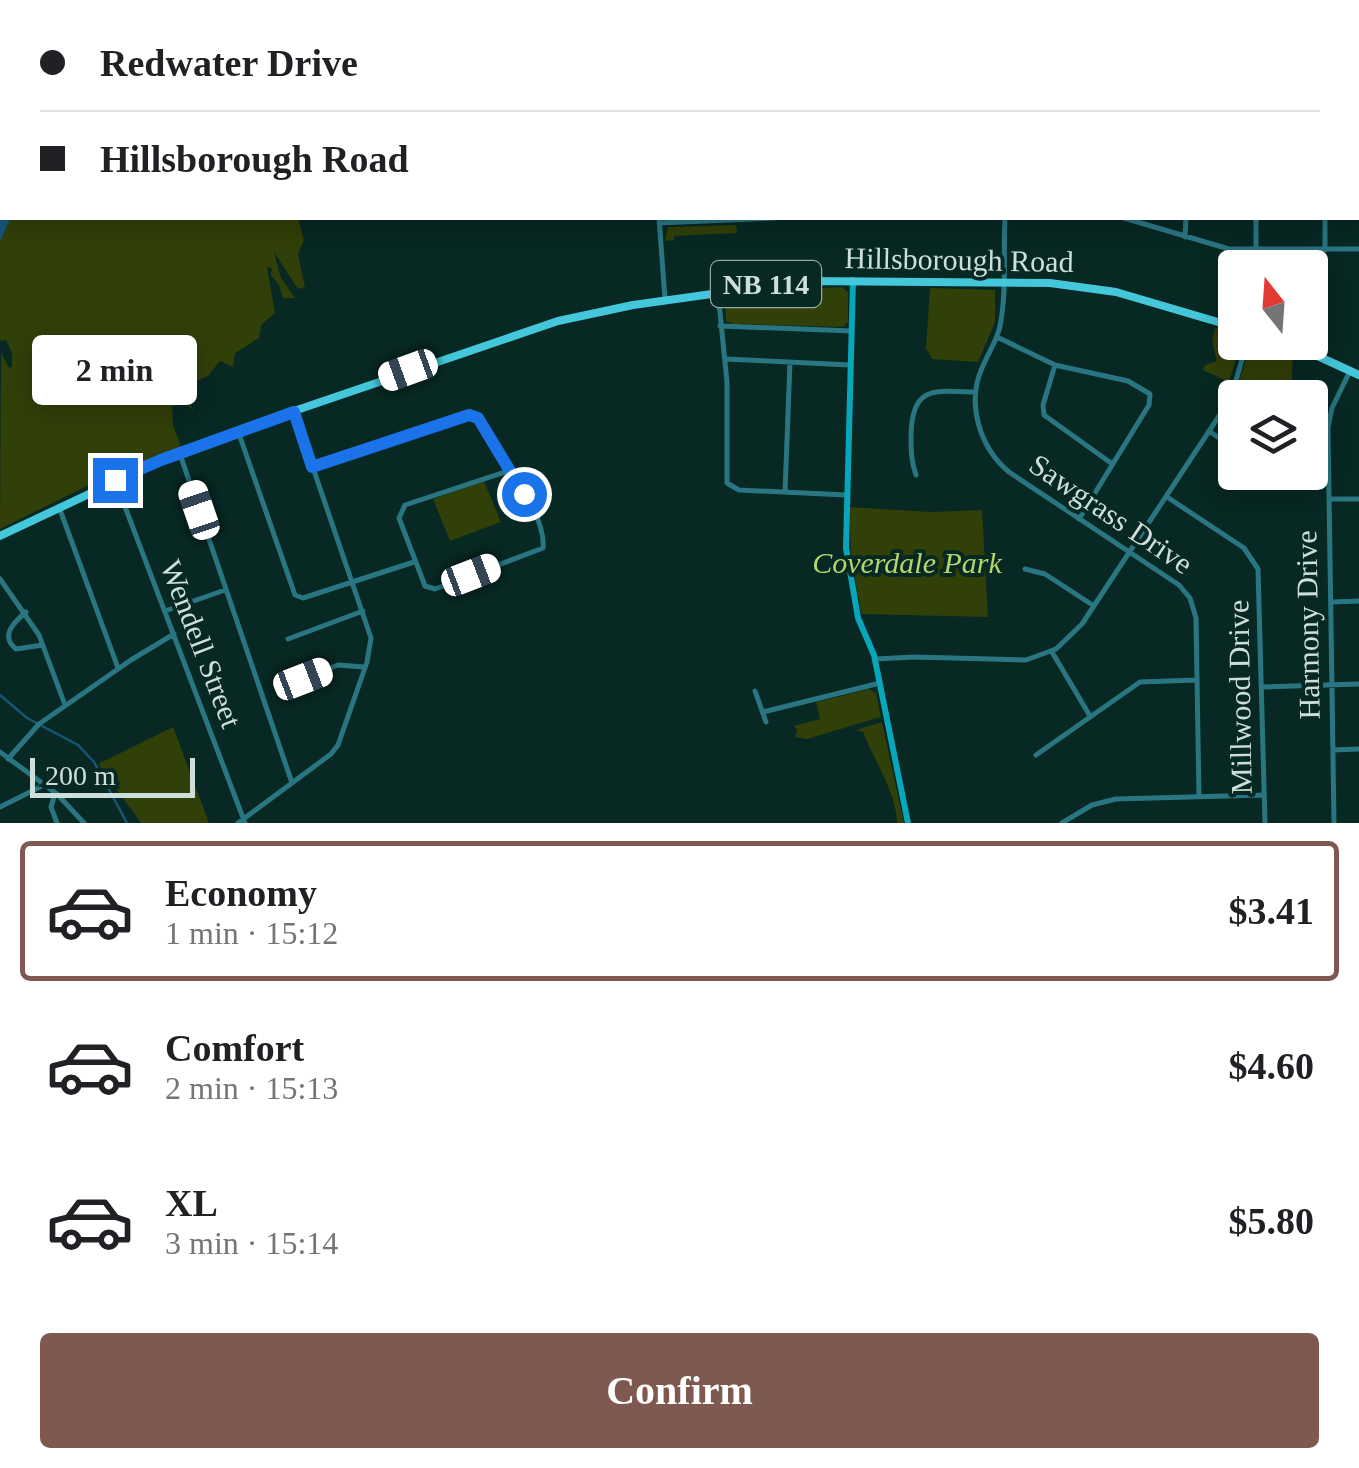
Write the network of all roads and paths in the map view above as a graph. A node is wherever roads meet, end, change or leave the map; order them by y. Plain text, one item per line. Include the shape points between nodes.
1 (659, 220) edge
2 (1005, 220) edge
3 (1131, 220) edge
4 (1186, 220) edge
5 (1256, 220) edge
6 (1325, 220) edge
7 (1186, 237) junction
8 (1359, 249) edge
9 (1257, 250) joint
10 (1326, 250) joint
11 (854, 280) junction
12 (1002, 282) junction
13 (718, 292) junction
14 (664, 300) junction
15 (1218, 322) edge
16 (720, 326) junction
17 (852, 331) junction
18 (997, 337) junction
19 (724, 359) junction
20 (1242, 360) edge
21 (1326, 360) edge
22 (790, 362) junction
23 (850, 365) junction
24 (1055, 365) junction
25 (1355, 373) edge
26 (975, 392) junction
27 (294, 412) junction
28 (238, 431) junction
29 (1209, 432) junction
30 (1218, 438) edge
31 (180, 454) junction
32 (1111, 463) junction
33 (312, 467) junction
34 (511, 470) junction
35 (916, 474) dead end
36 (115, 480) junction
37 (785, 492) junction
38 (846, 495) junction
39 (1166, 497) junction
40 (1329, 499) junction
41 (1359, 499) edge
42 (59, 507) junction
43 (1079, 519) junction
44 (0, 536) edge
45 (1130, 552) junction
46 (414, 562) junction
47 (1025, 569) dead end
48 (0, 579) edge
49 (352, 581) junction
50 (225, 590) junction
51 (1359, 601) edge
52 (1330, 602) junction
53 (1094, 606) junction
54 (165, 611) junction
55 (26, 612) junction
56 (363, 612) junction
57 (174, 634) junction
58 (288, 639) dead end
59 (44, 645) junction
60 (1052, 652) junction
61 (875, 659) junction
62 (364, 667) junction
63 (118, 668) junction
64 (303, 679) dead end
65 (1197, 680) junction
66 (880, 683) junction
67 (1332, 684) junction
68 (1359, 684) edge
69 (1262, 686) junction
70 (755, 691) dead end
71 (65, 705) junction
72 (762, 712) junction
73 (1090, 716) junction
74 (766, 722) dead end
75 (1359, 749) edge
76 (1333, 750) junction
77 (0, 752) edge
78 (1036, 755) dead end
79 (8, 759) junction
80 (292, 782) junction
81 (44, 785) junction
82 (55, 792) junction
83 (1264, 795) junction
84 (1199, 797) junction
85 (0, 807) edge
86 (242, 822) edge
87 (57, 823) edge
88 (84, 823) edge
89 (908, 823) edge
90 (1062, 823) edge
91 (1265, 823) edge
92 (1334, 823) edge

1 - 14 street
2 - 12 street
3 - 7 street
4 - 7 street
5 - 9 street
6 - 10 street
7 - 9 street
8 - 10 street
11 - 12 main road, Hillsborough Road / NB 114
11 - 13 main road, Hillsborough Road / NB 114
11 - 17 street
12 - 15 main road, Hillsborough Road / NB 114 via 1094,287
12 - 18 street
13 - 14 main road, Hillsborough Road / NB 114
13 - 16 street
14 - 27 main road, Hillsborough Road / NB 114 via 558,321
16 - 17 street
16 - 19 street
17 - 23 street
18 - 24 street
18 - 26 street
19 - 22 street
19 - 37 street via 729,486
20 - 29 street
21 - 25 main road
22 - 23 street
22 - 37 street
23 - 38 street
24 - 32 street via 1045,418
24 - 32 street via 1122,379 1150,394
25 - 40 street, Harmony Drive via 1329,418
26 - 35 street via 934,391 917,401 911,455
26 - 43 street, Sawgrass Drive via 978,425 997,461
27 - 28 main road, Hillsborough Road / NB 114
27 - 33 street
28 - 31 main road, Hillsborough Road / NB 114
28 - 49 street via 295,595 304,598
29 - 30 street
29 - 39 street
31 - 36 main road, Hillsborough Road / NB 114
31 - 50 street
32 - 43 street
33 - 34 street via 469,415 478,418
33 - 49 street
34 - 46 street via 404,506 399,518
34 - 46 street via 537,519 543,548 434,588 425,586
36 - 42 main road, Hillsborough Road / NB 114
36 - 54 street, Wendell Street
37 - 38 street
38 - 61 street via 852,585
39 - 45 street
39 - 69 street, Millwood Drive via 1255,562
40 - 41 street
40 - 52 street, Harmony Drive
42 - 44 main road, Hillsborough Road / NB 114
42 - 63 street
43 - 45 street, Sawgrass Drive
45 - 53 street
45 - 65 street, Sawgrass Drive via 1188,595 1196,614
46 - 49 street
47 - 53 street via 1045,574
48 - 55 street
49 - 56 street
50 - 54 street
50 - 80 street
51 - 52 street
52 - 67 street, Harmony Drive
53 - 60 street
54 - 57 street, Wendell Street
55 - 59 street
55 - 59 street via 14,622 9,644
56 - 58 street
56 - 62 street via 372,638
57 - 63 street
57 - 86 street, Wendell Street
59 - 71 street
60 - 61 street via 1013,661
60 - 73 street
61 - 66 street
62 - 64 street via 338,665
62 - 80 street via 338,745
63 - 71 street
65 - 73 street via 1144,681
65 - 84 street, Sawgrass Drive
66 - 72 street
66 - 89 street
67 - 68 street
67 - 69 street
67 - 76 street, Harmony Drive
69 - 83 street, Millwood Drive
70 - 72 street
71 - 79 street
72 - 74 street
73 - 78 street
75 - 76 street
76 - 92 street, Harmony Drive
77 - 79 street
79 - 81 street
80 - 86 street
81 - 82 street
81 - 85 street
82 - 87 street
82 - 88 street
83 - 84 street
83 - 91 street, Millwood Drive
84 - 90 street via 1104,801

